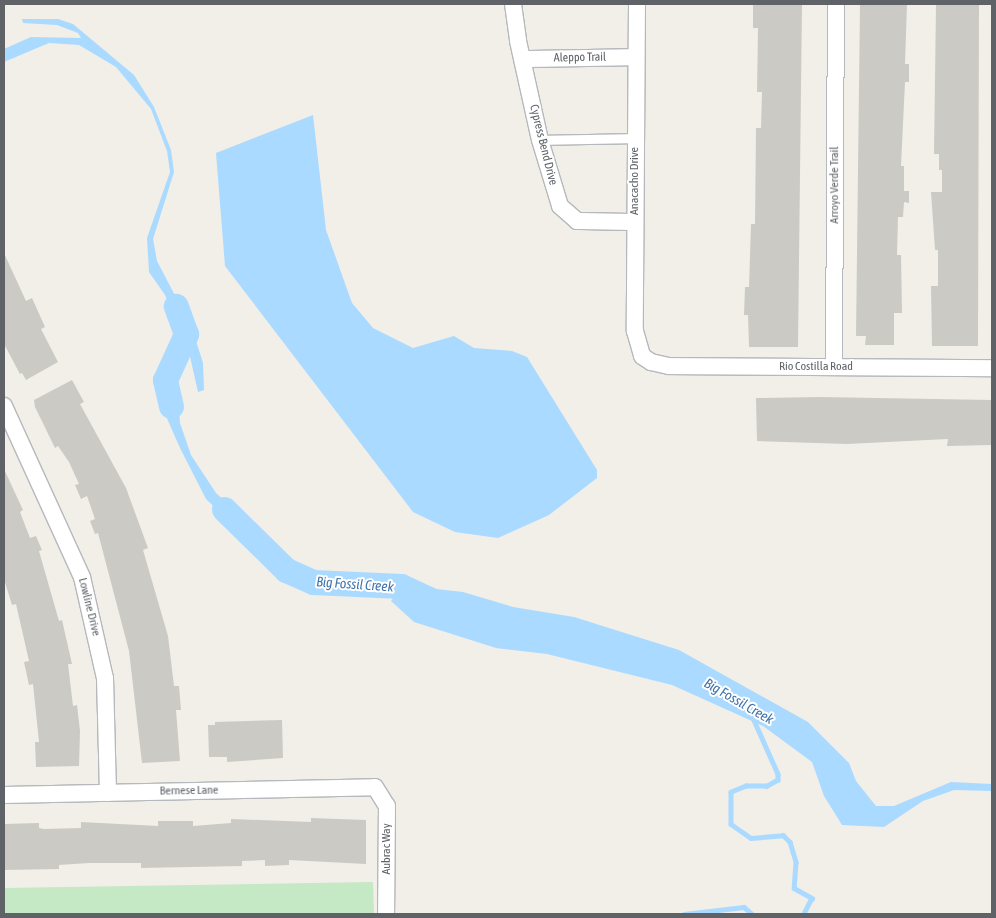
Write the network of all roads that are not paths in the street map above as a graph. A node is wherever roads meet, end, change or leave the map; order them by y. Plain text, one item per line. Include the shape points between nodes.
1 (513, 4) edge
2 (637, 4) edge
3 (836, 4) edge
4 (636, 57) junction
5 (524, 60) junction
6 (635, 138) junction
7 (540, 140) junction
8 (635, 222) junction
9 (642, 356) joint
10 (834, 367) junction
11 (992, 368) edge
12 (4, 406) edge
13 (375, 787) joint
14 (108, 793) junction
15 (4, 795) edge
16 (386, 914) edge

1 - 5 street, Cypress Bend Drive
2 - 4 street, Anacacho Drive
3 - 10 street, Arroyo Verde Trail
4 - 5 street, Aleppo Trail
4 - 6 street, Anacacho Drive
5 - 7 street, Cypress Bend Drive
6 - 7 lane
6 - 8 street, Anacacho Drive
7 - 8 street, Cypress Bend Drive via 560,206 570,218 577,221
8 - 9 street, Anacacho Drive via 635,331
9 - 10 street, Rio Costilla Road via 651,362 670,366
10 - 11 street, Rio Costilla Road
12 - 14 street, Lowline Drive via 82,577 105,678
13 - 14 street, Bernese Lane
13 - 16 street, Aubrac Way via 387,806
14 - 15 street, Bernese Lane

